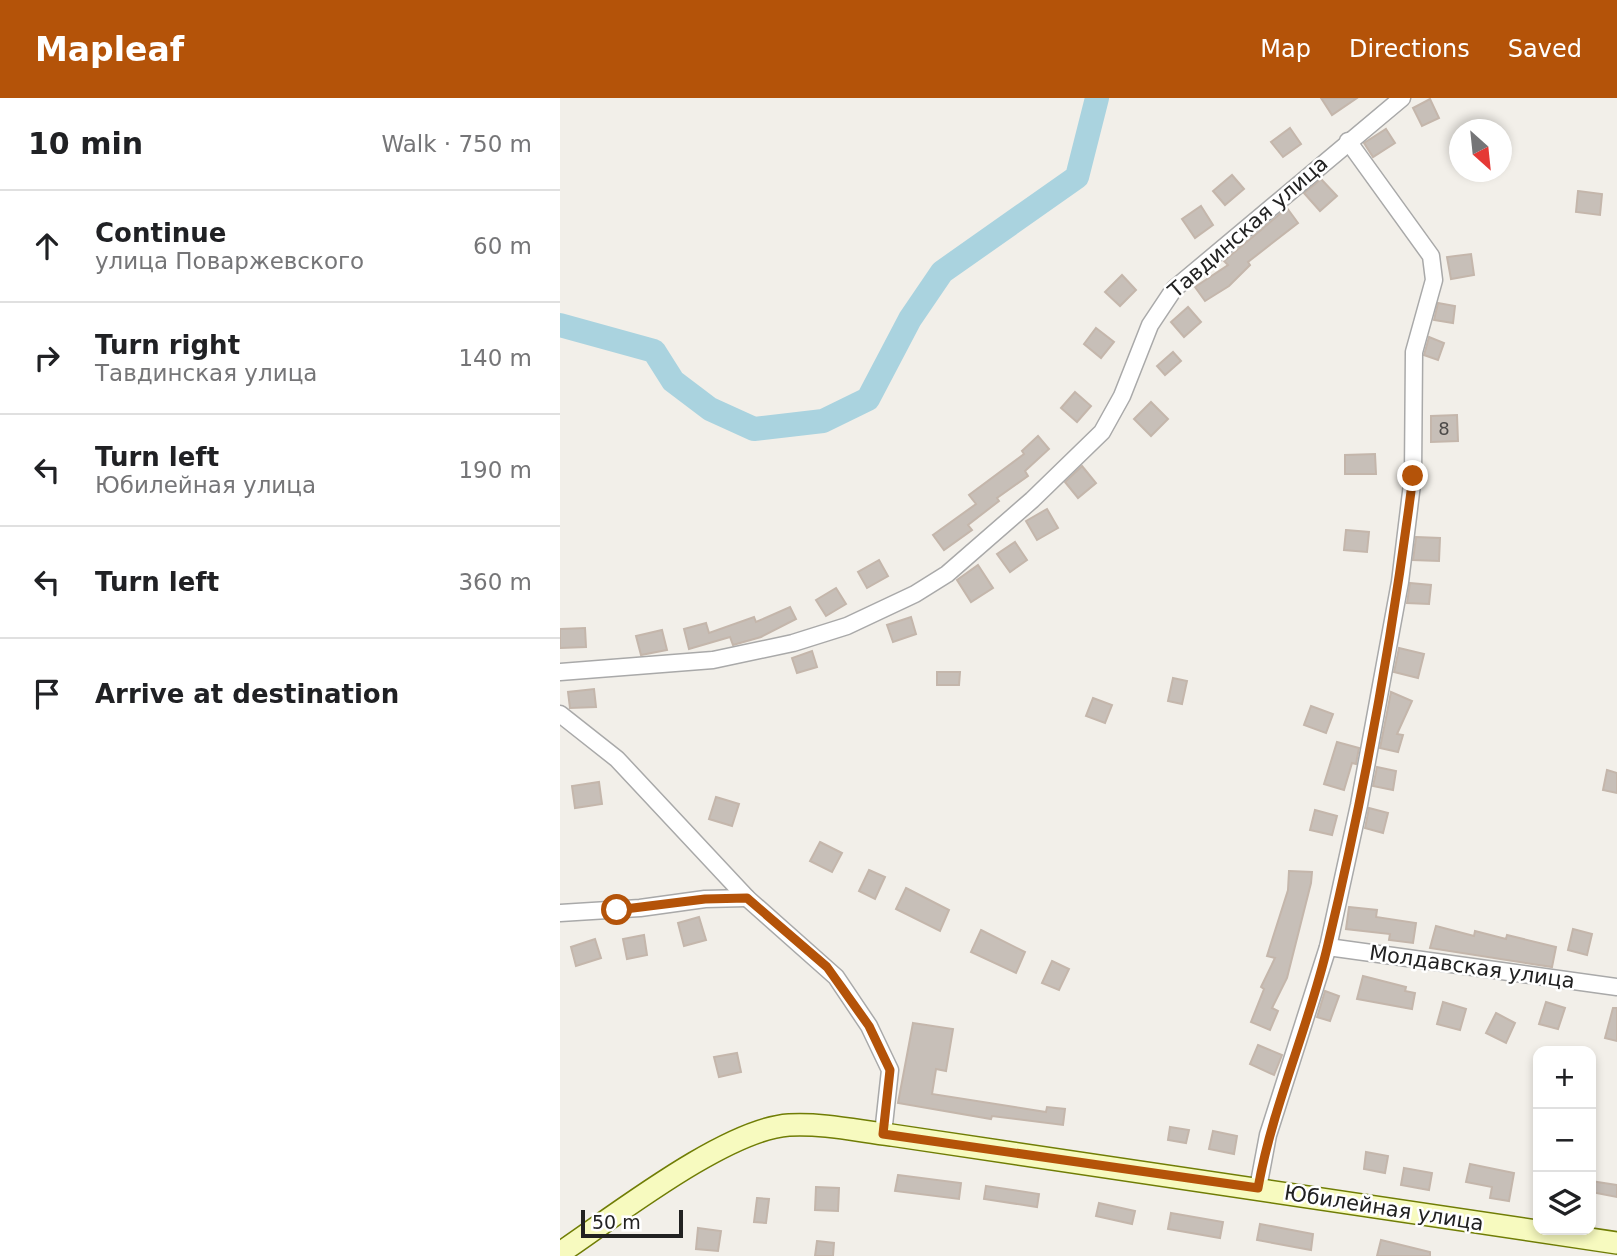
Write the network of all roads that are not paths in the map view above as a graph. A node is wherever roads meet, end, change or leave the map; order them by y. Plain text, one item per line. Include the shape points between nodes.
1 (1402, 98) edge
2 (1348, 141) junction
3 (560, 672) edge
4 (560, 714) edge
5 (747, 898) junction
6 (560, 913) edge
7 (1328, 947) junction
8 (1616, 983) edge
9 (883, 1134) junction
10 (1258, 1188) junction
11 (1617, 1243) edge
12 (560, 1253) edge

1 - 2 street, Тавдинская улица
2 - 3 street, Тавдинская улица via 1174,289 1150,325 1122,396 1102,432 947,574 890,607 793,643 713,660
2 - 7 street via 1431,256 1434,281 1414,352 1413,476 1400,582
4 - 5 street via 617,760
5 - 6 street
5 - 9 street via 827,967 869,1026 890,1070
7 - 8 street, Молдавская улица
7 - 10 street via 1268,1135
9 - 10 street, Юбилейная улица
9 - 12 street, Юбилейная улица via 788,1125 751,1133 713,1152
10 - 11 street, Юбилейная улица

